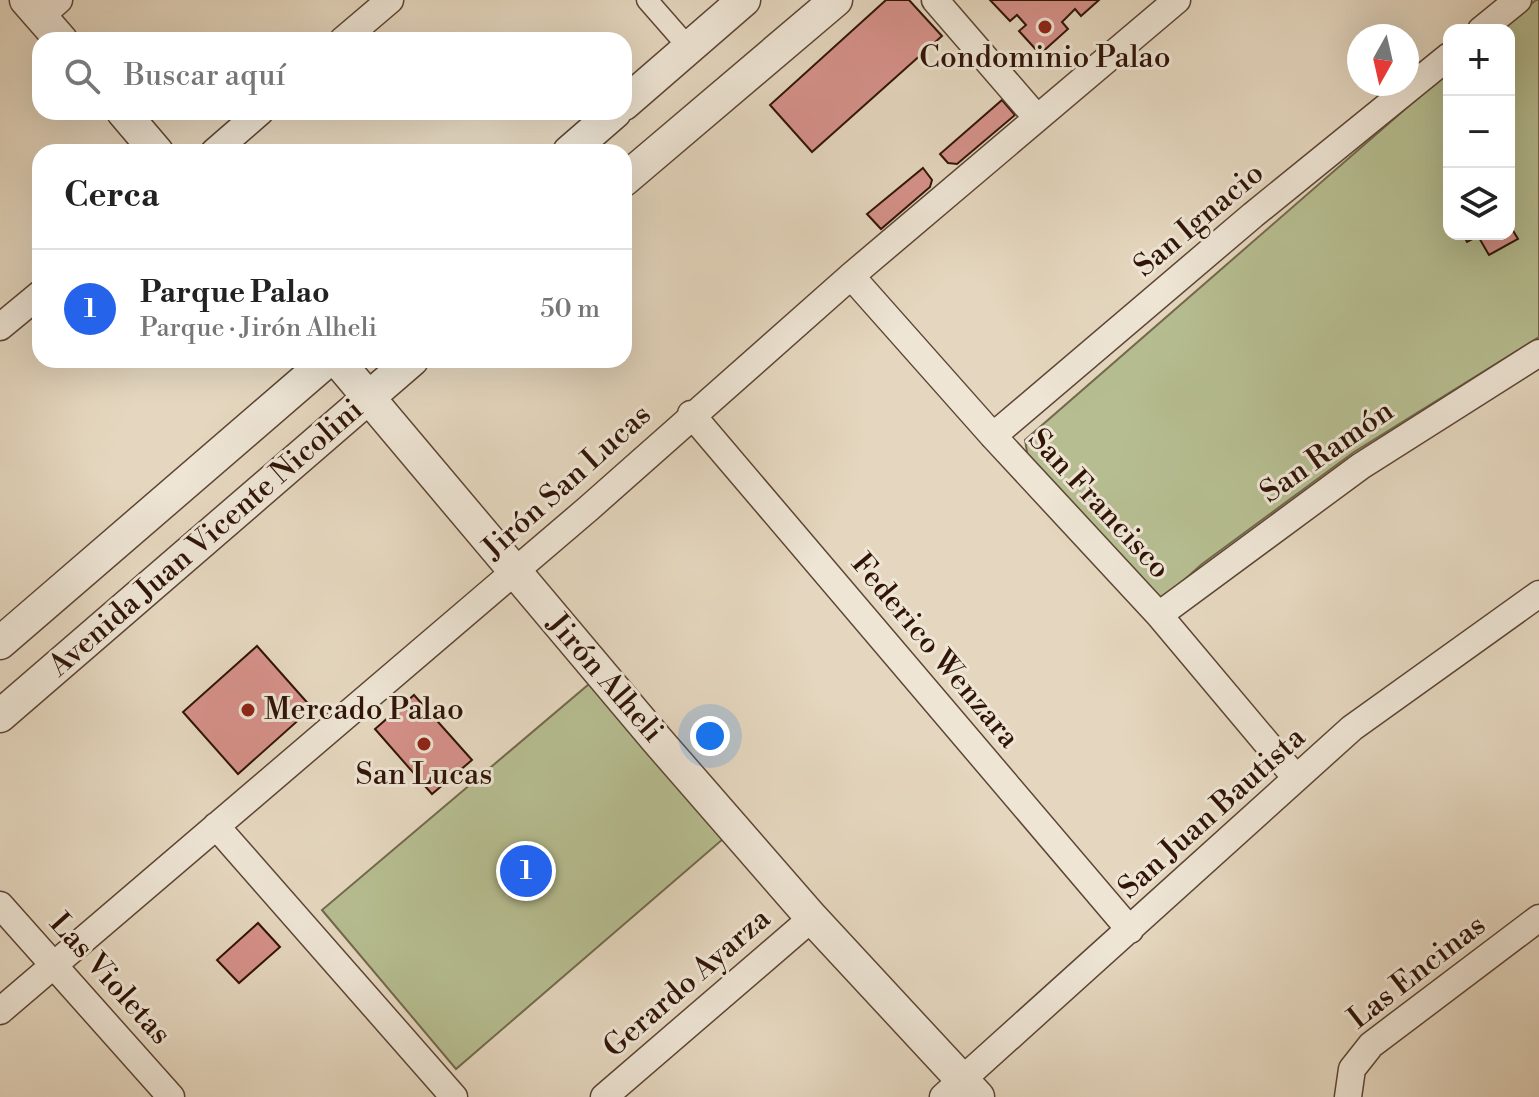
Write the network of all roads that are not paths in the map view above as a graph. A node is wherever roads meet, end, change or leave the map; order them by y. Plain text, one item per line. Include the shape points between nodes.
1 (390, 0) edge
2 (647, 0) edge
3 (744, 0) edge
4 (836, 0) edge
5 (935, 0) edge
6 (1177, 0) edge
7 (1518, 0) edge
8 (1488, 24) edge
9 (352, 32) edge
10 (689, 48) junction
11 (1443, 61) edge
12 (632, 97) edge
13 (1037, 118) junction
14 (130, 120) edge
15 (251, 120) edge
16 (606, 120) edge
17 (150, 144) edge
18 (223, 144) edge
19 (578, 144) edge
20 (632, 173) edge
21 (851, 276) junction
22 (32, 299) edge
23 (4, 315) edge
24 (1539, 353) edge
25 (319, 368) edge
26 (343, 368) edge
27 (403, 368) edge
28 (367, 398) junction
29 (691, 414) junction
30 (993, 436) junction
31 (514, 573) junction
32 (1539, 594) edge
33 (1159, 615) junction
34 (0, 643) edge
35 (0, 716) edge
36 (1296, 778) junction
37 (216, 826) junction
38 (0, 905) edge
39 (812, 918) junction
40 (1539, 918) edge
41 (1130, 930) junction
42 (54, 963) junction
43 (0, 1011) edge
44 (961, 1091) edge
45 (1348, 1091) edge
46 (171, 1097) edge
47 (454, 1097) edge
48 (604, 1097) edge

1 - 9 street
2 - 10 street
3 - 10 street
4 - 20 street
5 - 13 street
6 - 13 street, Jirón San Lucas
7 - 8 street
10 - 12 street
11 - 30 street, San Ignacio
13 - 21 street, Jirón San Lucas
14 - 17 street
15 - 18 street
16 - 19 street
21 - 29 street, Jirón San Lucas
21 - 30 street, San Francisco
22 - 23 street
24 - 33 street, San Ramón via 1361,466
25 - 34 street, Avenida Juan Vicente Nicolini
26 - 28 street, Jirón Alheli
27 - 28 street, Avenida Juan Vicente Nicolini
28 - 31 street, Jirón Alheli
28 - 35 street, Avenida Juan Vicente Nicolini
29 - 31 street, Jirón San Lucas
29 - 41 street, Federico Wenzara
30 - 33 street, San Francisco
31 - 37 street, Jirón San Lucas
31 - 39 street, Jirón Alheli
32 - 36 street, San Juan Bautista via 1352,728
33 - 36 street, San Francisco
36 - 41 street, San Juan Bautista
37 - 42 street, Jirón San Lucas
37 - 47 street
38 - 42 street, Las Violetas
39 - 44 street, Jirón Alheli
39 - 48 street, Gerardo Ayarza
40 - 45 street, Las Encinas via 1371,1045 1352,1069
41 - 44 street, San Juan Bautista
42 - 43 street, Jirón San Lucas
42 - 46 street, Las Violetas

